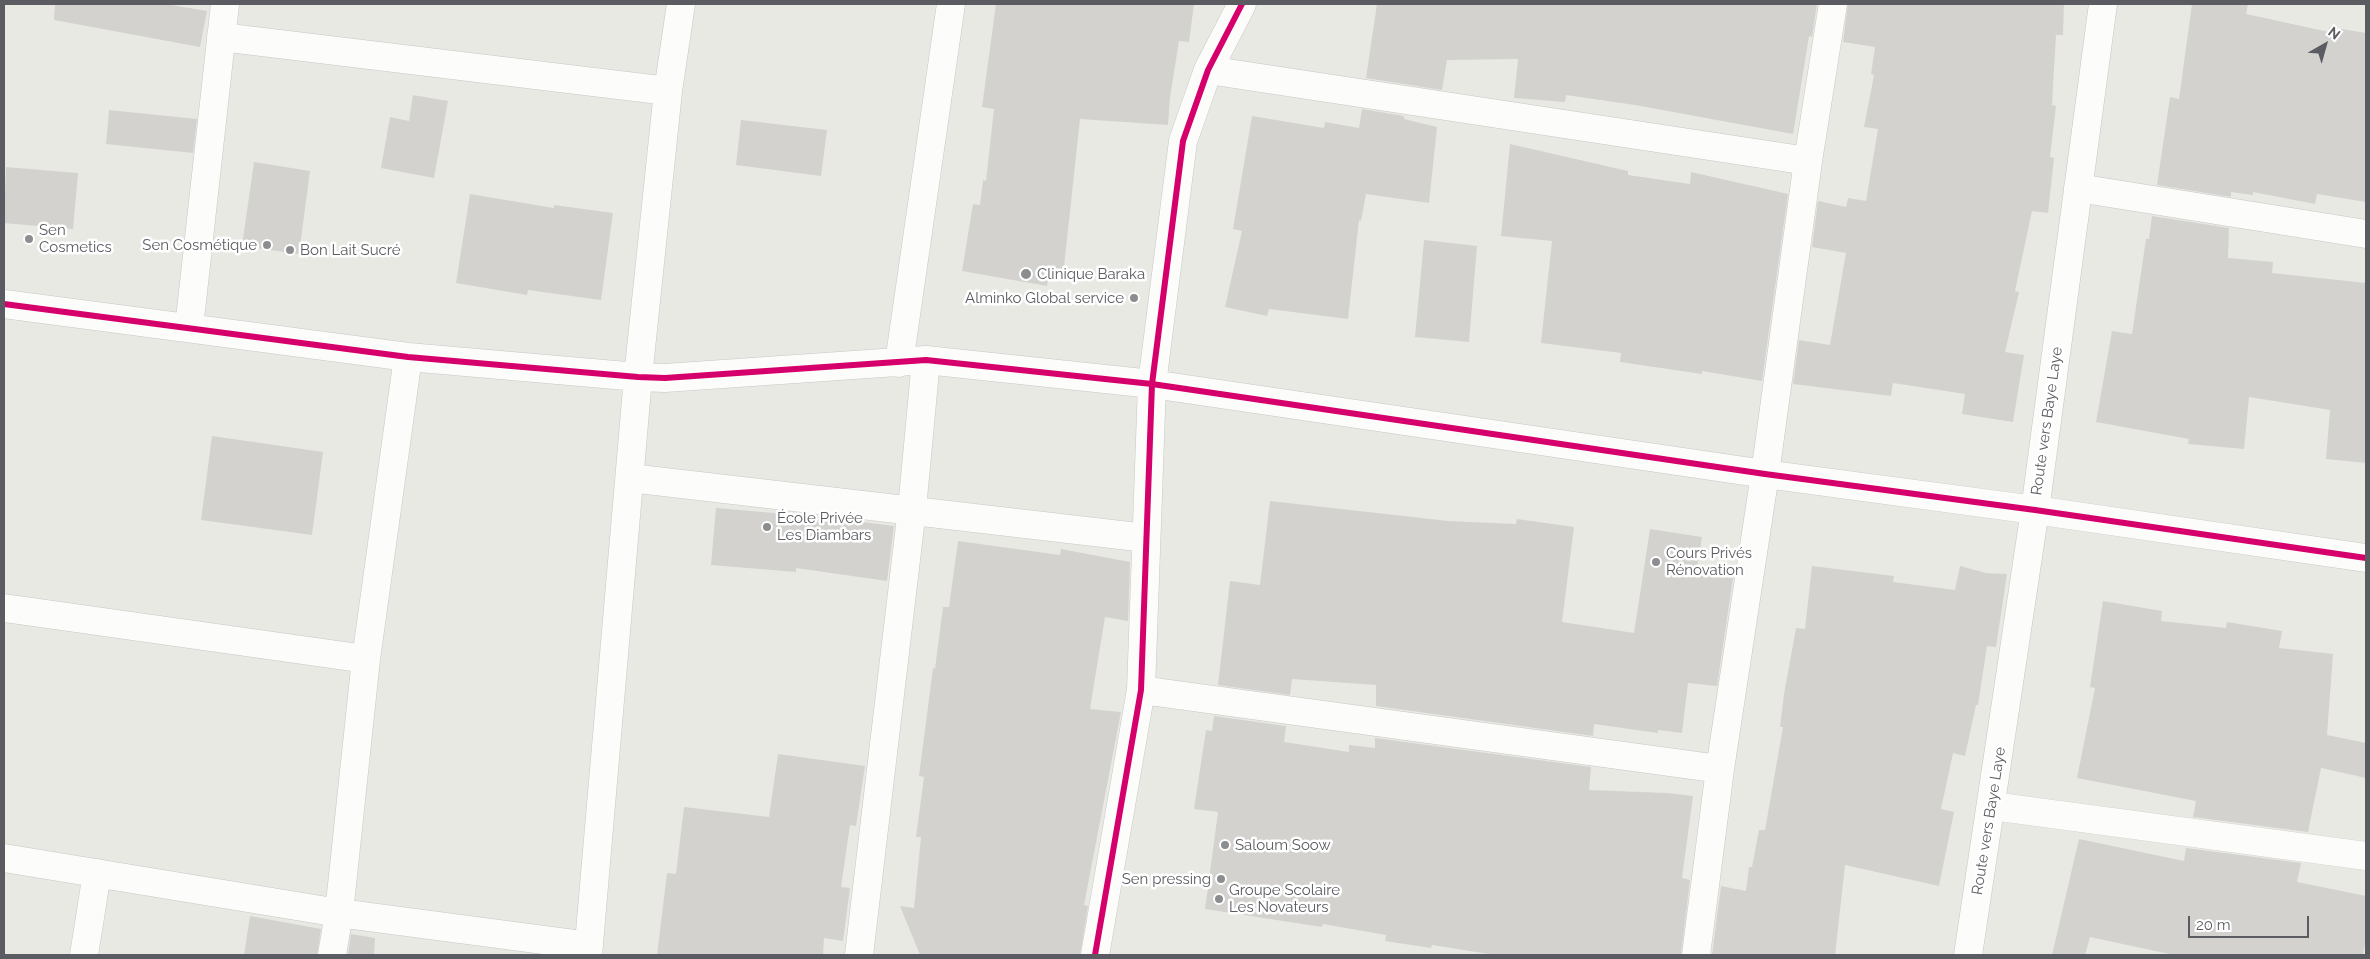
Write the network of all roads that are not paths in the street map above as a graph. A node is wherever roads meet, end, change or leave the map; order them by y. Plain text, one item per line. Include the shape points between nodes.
1 (225, 4) edge
2 (681, 4) edge
3 (951, 4) edge
4 (1242, 4) edge
5 (1833, 4) edge
6 (2102, 4) edge
7 (221, 37) junction
8 (1208, 70) junction
9 (668, 91) junction
10 (1808, 161) junction
11 (2078, 188) junction
12 (2366, 234) edge
13 (4, 304) edge
14 (189, 328) junction
15 (408, 357) junction
16 (926, 360) junction
17 (899, 363) junction
18 (638, 378) junction
19 (1152, 384) junction
20 (1765, 474) junction
21 (630, 478) junction
22 (912, 509) junction
23 (2035, 510) junction
24 (1146, 538) junction
25 (2366, 558) edge
26 (4, 608) edge
27 (366, 660) junction
28 (1141, 690) junction
29 (1720, 769) junction
30 (1992, 806) junction
31 (2366, 856) edge
32 (4, 858) edge
33 (97, 873) junction
34 (339, 913) junction
35 (588, 950) edge
36 (84, 955) edge
37 (332, 955) edge
38 (859, 955) edge
39 (1097, 955) edge
40 (1696, 955) edge
41 (1968, 955) edge

1 - 7 street
2 - 9 street
3 - 17 street
4 - 8 street
5 - 10 street
6 - 11 street, Route vers Baye Laye
7 - 9 street
7 - 14 street
8 - 10 street
8 - 19 street via 1183,141
9 - 18 street
10 - 20 street
11 - 12 street
11 - 23 street, Route vers Baye Laye
13 - 14 street
14 - 15 street
15 - 18 street
15 - 27 street
16 - 17 street
16 - 19 street
16 - 22 street
17 - 18 street
18 - 21 street
19 - 20 street
19 - 24 street
20 - 23 street
20 - 29 street
21 - 22 street
21 - 35 street
22 - 24 street
22 - 38 street
23 - 25 street
23 - 30 street, Route vers Baye Laye
24 - 28 street
26 - 27 street
27 - 34 street
28 - 29 street
28 - 39 street
29 - 40 street
30 - 31 street
30 - 41 street, Route vers Baye Laye
32 - 33 street
33 - 34 street
33 - 36 street
34 - 35 street
34 - 37 street

